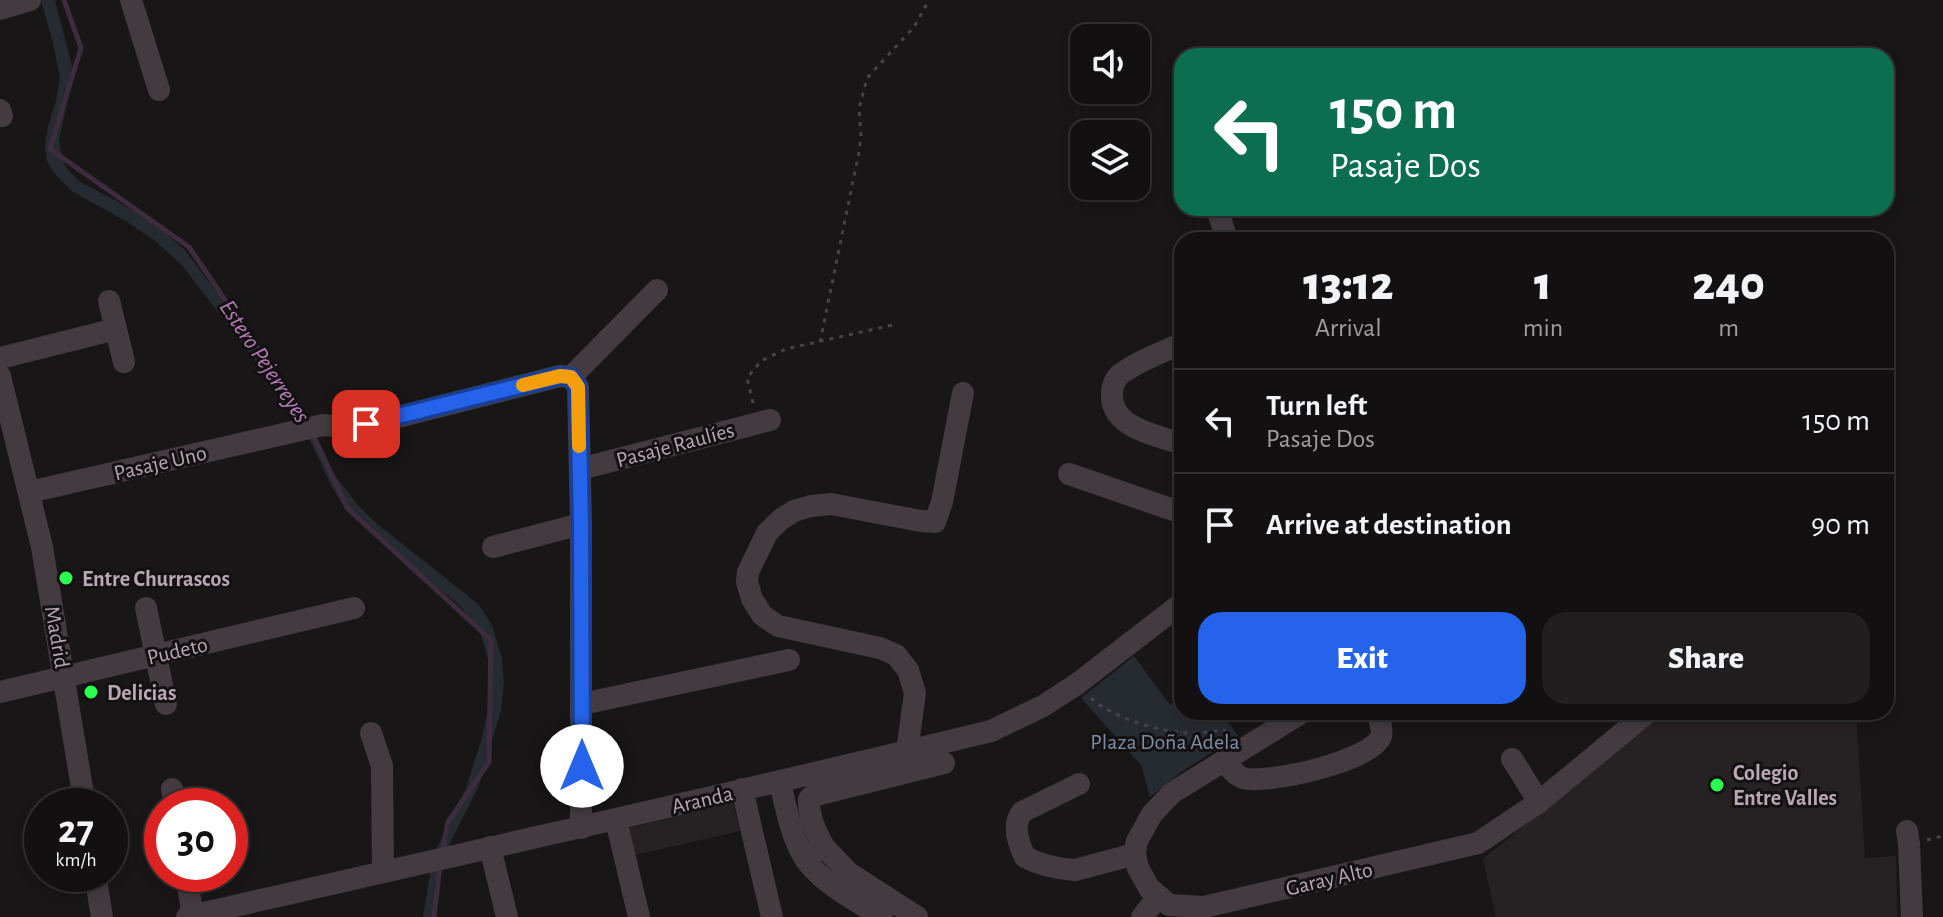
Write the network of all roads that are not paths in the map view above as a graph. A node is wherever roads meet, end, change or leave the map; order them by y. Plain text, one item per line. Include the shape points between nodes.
1 (30, 0) edge
2 (131, 0) edge
3 (0, 9) edge
4 (159, 90) dead end
5 (657, 290) dead end
6 (109, 301) dead end
7 (116, 329) junction
8 (1174, 347) edge
9 (0, 358) edge
10 (124, 362) dead end
11 (0, 376) edge
12 (571, 377) junction
13 (963, 393) dead end
14 (763, 421) road end
15 (6, 422) edge
16 (1174, 441) edge
17 (580, 469) junction
18 (1069, 474) dead end
19 (29, 492) junction
20 (1174, 510) edge
21 (581, 524) junction
22 (493, 547) dead end
23 (146, 608) dead end
24 (354, 608) dead end
25 (1174, 609) edge
26 (157, 654) junction
27 (789, 660) dead end
28 (64, 675) junction
29 (0, 692) edge
30 (166, 704) dead end
31 (582, 704) junction
32 (1291, 720) edge
33 (1380, 720) edge
34 (1638, 720) edge
35 (371, 733) dead end
36 (907, 751) junction
37 (1512, 759) dead end
38 (1225, 762) junction
39 (944, 763) dead end
40 (780, 781) junction
41 (1079, 784) dead end
42 (82, 788) edge
43 (742, 789) junction
44 (1539, 802) junction
45 (616, 820) junction
46 (581, 828) junction
47 (1907, 831) dead end
48 (490, 847) junction
49 (814, 853) junction
50 (1135, 854) junction
51 (383, 872) junction
52 (98, 892) edge
53 (188, 892) edge
54 (1159, 896) junction
55 (190, 916) edge
56 (102, 917) edge
57 (507, 917) edge
58 (639, 917) edge
59 (772, 917) edge
60 (882, 917) edge
61 (917, 917) edge
62 (1142, 917) edge
63 (1912, 917) edge

1 - 3 street
2 - 4 street
5 - 12 street
6 - 7 street
7 - 9 street
7 - 10 street
8 - 16 street via 1124,371 1112,394 1123,420
11 - 15 street, Madrid
12 - 17 street via 578,387
12 - 19 street, Pasaje Uno via 382,421 323,425
13 - 36 street via 935,522 831,504 811,506 794,511 767,533 748,572 752,599 778,626 896,655 908,670 915,693
14 - 17 street, Pasaje Raulíes
15 - 19 street, Madrid
17 - 21 street
18 - 20 street
19 - 28 street, Madrid
21 - 22 street
21 - 31 street
23 - 26 street
24 - 26 street, Pudeto
25 - 36 street, Aranda via 1043,706 991,731
26 - 28 street, Pudeto
26 - 30 street
27 - 31 street
28 - 29 street, Pudeto
28 - 42 street, Madrid
31 - 46 street
32 - 38 street
33 - 38 street via 1380,739 1366,752 1338,763 1246,779
34 - 44 street, Garay Alto
35 - 51 street via 382,766
36 - 40 street, Aranda
37 - 44 street
38 - 50 street via 1172,793 1152,814
39 - 49 street via 812,796 808,805 817,834
40 - 43 street, Aranda
40 - 49 street via 794,834
41 - 50 street via 1019,815 1016,832 1025,857 1075,870
43 - 45 street, Aranda
43 - 59 street
44 - 54 street, Garay Alto via 1478,843 1204,907 1169,905
45 - 46 street, Aranda
45 - 58 street
46 - 48 street, Aranda
47 - 63 street
48 - 51 street, Aranda
48 - 57 street
49 - 60 street via 836,887
49 - 61 street
50 - 54 street via 1149,888
51 - 55 street, Aranda
52 - 56 street
53 - 55 street
54 - 62 street

